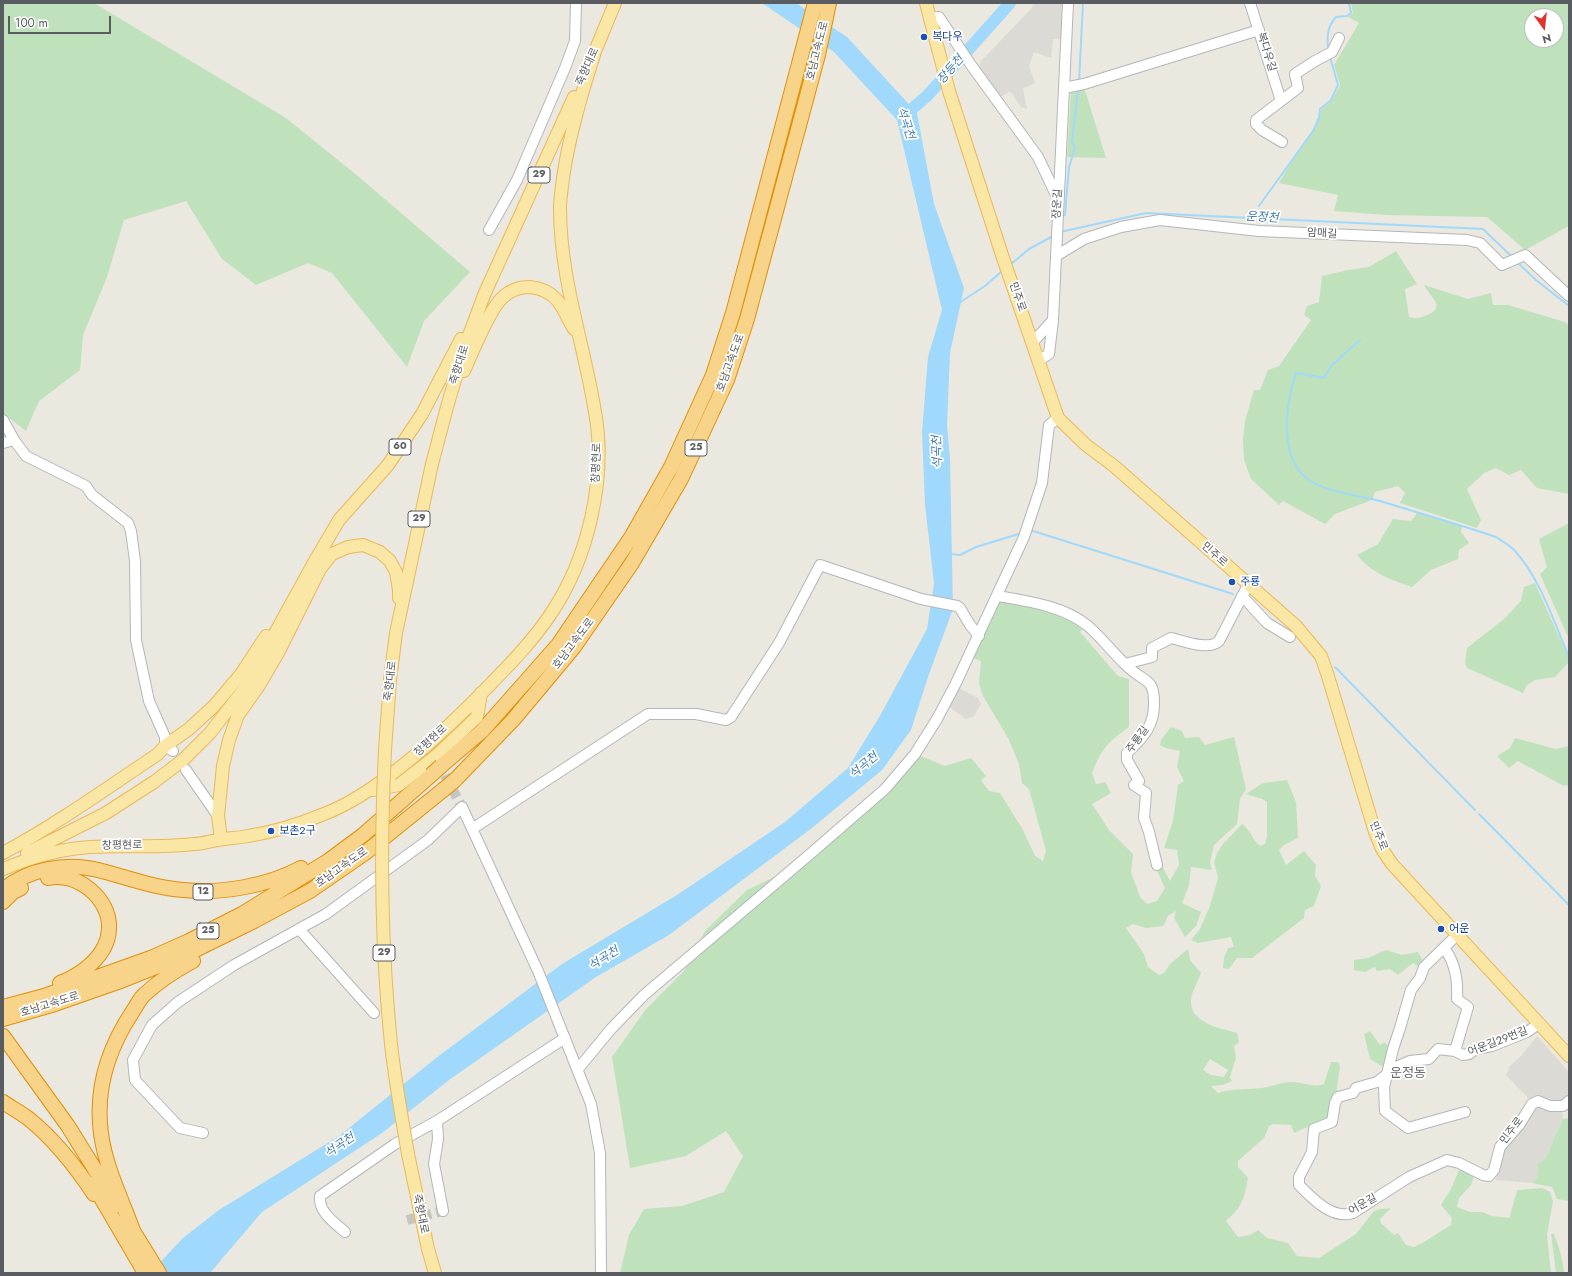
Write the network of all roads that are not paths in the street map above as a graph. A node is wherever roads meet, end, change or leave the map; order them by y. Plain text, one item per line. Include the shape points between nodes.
1 (576, 3) edge
2 (615, 3) edge
3 (815, 3) edge
4 (829, 3) edge
5 (926, 3) edge
6 (1068, 3) edge
7 (1250, 3) edge
8 (929, 18) junction
9 (1259, 30) junction
10 (1339, 38) dead end
11 (594, 55) junction
12 (1064, 88) junction
13 (1281, 101) junction
14 (1282, 142) dead end
15 (1059, 201) junction
16 (489, 230) dead end
17 (1056, 252) junction
18 (484, 295) junction
19 (1569, 296) edge
20 (1053, 320) junction
21 (581, 342) junction
22 (1033, 342) junction
23 (1038, 361) junction
24 (447, 407) junction
25 (1058, 418) junction
26 (3, 420) edge
27 (14, 440) junction
28 (3, 443) edge
29 (1248, 585) junction
30 (300, 588) junction
31 (998, 596) junction
32 (1242, 596) junction
33 (396, 633) junction
34 (979, 636) junction
35 (1290, 637) dead end
36 (1125, 664) junction
37 (169, 748) junction
38 (186, 770) dead end
39 (390, 810) junction
40 (218, 816) junction
41 (472, 829) junction
42 (221, 839) junction
43 (3, 853) edge
44 (1157, 865) dead end
45 (3, 868) edge
46 (3, 890) edge
47 (3, 902) edge
48 (254, 921) junction
49 (299, 929) junction
50 (1458, 934) junction
51 (1444, 948) junction
52 (3, 1001) edge
53 (3, 1007) edge
54 (374, 1013) dead end
55 (3, 1019) edge
56 (1540, 1023) junction
57 (3, 1036) edge
58 (565, 1038) junction
59 (3, 1050) edge
60 (1455, 1051) junction
61 (1569, 1056) edge
62 (578, 1069) junction
63 (1386, 1076) junction
64 (1569, 1100) edge
65 (3, 1102) edge
66 (1465, 1112) dead end
67 (437, 1121) junction
68 (203, 1133) dead end
69 (1489, 1176) joint
70 (443, 1212) dead end
71 (345, 1232) dead end
72 (130, 1237) junction
73 (145, 1273) edge
74 (159, 1273) edge
75 (435, 1273) edge
76 (601, 1273) edge

1 - 16 street via 575,41 565,68 517,180
2 - 11 main road, 죽향대로 / 29
3 - 39 highway, 호남고속도로 / 25 via 734,313 713,375 671,467 632,536 558,646 482,731
4 - 48 highway, 호남고속도로 / 25, bridge via 818,55 747,319 727,380 681,479 632,563 574,647 512,720 455,780 365,853 310,891
5 - 8 main road, 민주로
6 - 12 street, 장운길
7 - 9 street, 복다우길
8 - 15 street via 939,17 1038,157
8 - 22 main road, 민주로 via 949,91
9 - 12 street
9 - 13 street, 복다우길
10 - 13 street via 1332,52 1295,74 1298,88
11 - 18 main road, 죽향대로 / 29
11 - 21 main road, 60 via 577,109 567,153 560,205 561,242
12 - 15 street, 장운길
13 - 14 street via 1256,120 1256,124
15 - 17 street, 장운길
17 - 19 street, 암매길 via 1084,239 1121,227 1160,220 1259,231 1467,240 1480,243 1502,265 1525,255
17 - 20 street, 장운길
18 - 24 main road, 죽향대로 / 29 via 464,349
18 - 30 main road, 60 via 422,414 388,466 339,520
20 - 22 street
20 - 23 street, 장운길 via 1049,354
21 - 24 main road via 557,300 547,292 529,287 511,291 501,298 494,308
21 - 42 main road, 창평현로 / 60 via 596,414 597,484 579,557 552,613 528,644 429,744 359,798 328,813 282,829
22 - 23 main road, 민주로
23 - 25 main road, 민주로
24 - 33 main road, 죽향대로 / 29 via 432,464
25 - 29 main road, 민주로
25 - 31 street via 1050,425 1042,483 1028,527
26 - 27 street
27 - 28 street
27 - 37 street via 26,456 86,486 92,495 128,523 135,561 136,640 149,701
29 - 32 street
29 - 50 main road, 민주로 via 1296,626 1321,656 1382,849 1392,864
30 - 37 main road via 240,674 214,706
30 - 45 main road, 60 via 245,688 210,733 183,760 106,813 18,857
31 - 34 street
31 - 36 street, 주룡길 via 1052,608 1079,620
32 - 35 street via 1267,623
32 - 36 street via 1216,644 1209,646 1171,638 1152,648 1152,657
33 - 40 main road via 399,590 396,572 390,561 380,552 362,546 348,547 332,554 320,569 278,653 238,716 223,766
33 - 75 main road, 죽향대로 / 29, bridge via 385,750 382,862 384,960 392,1045 408,1154
34 - 41 street via 957,606 927,600 820,565 779,643 731,717 726,720 696,714 648,714
34 - 62 street via 938,719 915,754 885,789 644,995
36 - 44 street, 주룡길 via 1150,684 1154,696 1155,713 1146,734 1127,753 1127,760 1139,781 1134,785 1146,793 1144,818
37 - 43 main road via 73,812
38 - 40 street
39 - 46 highway, 12 via 314,862 285,876 239,888 222,891 183,890 161,887 96,869 60,868 35,872
39 - 53 highway, 호남고속도로 / 25 via 363,835 328,861 242,914 189,941 85,982
40 - 42 main road
41 - 49 street via 462,807 428,840 326,914
41 - 58 street via 538,971
42 - 45 main road, 창평현로 / 60 via 194,844 90,847 44,854
47 - 52 highway via 25,885 52,877 65,877 81,882 97,895 106,913 109,928 105,946 92,964 73,978 37,992
48 - 55 highway, 호남고속도로 / 25 via 181,957 125,979
48 - 72 highway via 221,947 176,970 144,994 124,1024 108,1057 100,1090 100,1123 106,1156
49 - 54 street
49 - 68 street via 234,965 178,1002 152,1025 133,1060 135,1080 158,1106 180,1128
50 - 51 street
50 - 56 main road, 민주로
51 - 60 street, 어운길29번길 via 1449,954 1458,984 1457,999 1468,1008
51 - 63 street via 1424,967 1411,990
56 - 60 street, 어운길29번길 via 1527,1032 1492,1046 1476,1049 1469,1054 1463,1055
56 - 61 main road, 민주로
57 - 72 highway via 68,1126
58 - 62 street
58 - 67 street
59 - 72 highway via 63,1133
60 - 63 street, 어운길29번길 via 1438,1049 1429,1059 1410,1061 1398,1066
62 - 76 street via 591,1104 600,1153
63 - 66 street via 1385,1111 1408,1128
63 - 69 street, 어운길 via 1377,1082 1356,1088 1354,1093 1338,1097 1332,1122 1314,1129 1312,1152 1299,1177 1299,1185 1311,1197 1330,1211 1346,1215 1410,1177 1446,1160
64 - 69 street, 민주로 via 1563,1106 1550,1106 1538,1101 1532,1104 1519,1125 1500,1147 1494,1170
65 - 72 highway via 29,1120 56,1145
67 - 70 street via 438,1139 434,1164
67 - 71 street via 394,1144 320,1196 319,1202 327,1216
72 - 73 highway
72 - 74 highway

